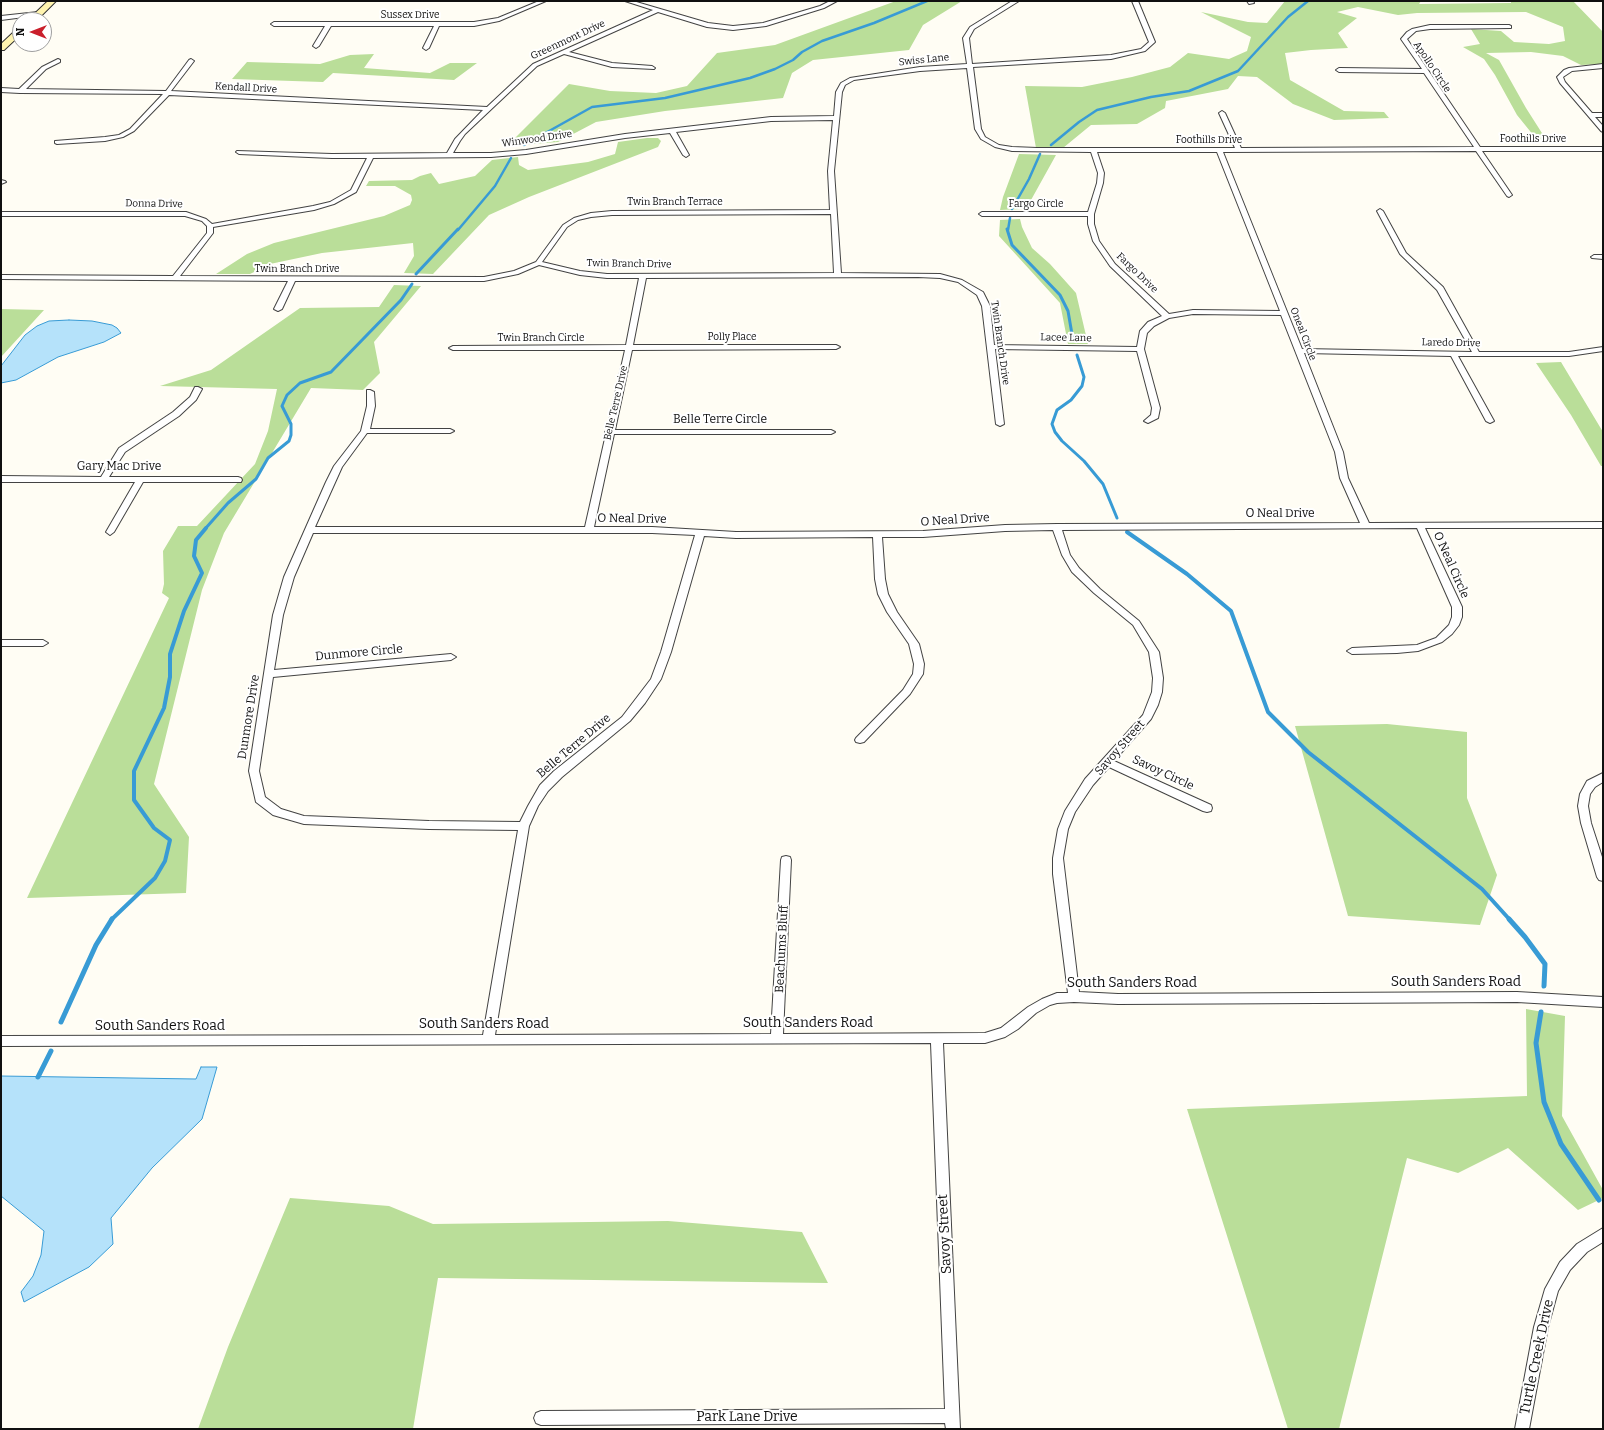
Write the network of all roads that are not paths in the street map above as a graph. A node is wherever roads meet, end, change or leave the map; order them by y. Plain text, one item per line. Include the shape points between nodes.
1 (52, 1) edge
2 (543, 1) edge
3 (628, 1) edge
4 (834, 1) edge
5 (1016, 1) edge
6 (1135, 1) edge
7 (658, 10) junction
8 (40, 12) edge
9 (1, 18) edge
10 (12, 18) edge
11 (274, 24) dead end
12 (329, 24) junction
13 (437, 24) junction
14 (1510, 27) dead end
15 (12, 38) edge
16 (316, 46) dead end
17 (1, 48) edge
18 (426, 48) dead end
19 (563, 52) junction
20 (58, 61) dead end
21 (191, 61) dead end
22 (970, 65) junction
23 (1603, 66) edge
24 (652, 68) dead end
25 (1339, 70) dead end
26 (1424, 71) junction
27 (1, 90) edge
28 (20, 91) junction
29 (167, 93) junction
30 (489, 109) junction
31 (1222, 113) dead end
32 (1590, 115) junction
33 (1603, 115) edge
34 (837, 118) junction
35 (1603, 130) edge
36 (672, 131) junction
37 (56, 142) dead end
38 (1219, 149) junction
39 (1478, 149) junction
40 (1603, 149) edge
41 (1093, 150) junction
42 (1239, 150) junction
43 (239, 152) dead end
44 (686, 155) dead end
45 (371, 156) junction
46 (449, 156) junction
47 (1509, 195) dead end
48 (1380, 211) dead end
49 (834, 212) junction
50 (1, 214) edge
51 (982, 214) dead end
52 (1091, 214) junction
53 (210, 226) junction
54 (1594, 257) dead end
55 (1603, 257) edge
56 (538, 263) junction
57 (838, 275) junction
58 (643, 276) junction
59 (1, 277) edge
60 (174, 279) junction
61 (292, 280) junction
62 (278, 309) dead end
63 (1284, 313) junction
64 (1167, 316) junction
65 (629, 347) junction
66 (836, 347) dead end
67 (452, 348) dead end
68 (992, 348) junction
69 (1140, 349) junction
70 (1603, 349) edge
71 (1298, 351) junction
72 (1453, 353) junction
73 (1477, 354) junction
74 (198, 389) dead end
75 (370, 392) dead end
76 (1148, 421) dead end
77 (1490, 421) dead end
78 (1000, 424) dead end
79 (365, 431) junction
80 (450, 431) dead end
81 (610, 432) junction
82 (831, 432) dead end
83 (1, 479) edge
84 (104, 479) junction
85 (140, 480) junction
86 (238, 480) dead end
87 (1603, 524) edge
88 (1366, 526) junction
89 (1420, 526) junction
90 (1057, 528) junction
91 (309, 530) junction
92 (589, 530) junction
93 (110, 532) dead end
94 (700, 533) junction
95 (877, 535) junction
96 (1, 643) edge
97 (42, 643) dead end
98 (1352, 651) dead end
99 (451, 657) dead end
100 (270, 674) junction
101 (860, 740) dead end
102 (1108, 762) junction
103 (1603, 777) edge
104 (1207, 808) dead end
105 (524, 826) junction
106 (786, 860) dead end
107 (1603, 877) edge
108 (1074, 997) junction
109 (1603, 1002) edge
110 (777, 1038) junction
111 (937, 1038) junction
112 (488, 1039) junction
113 (1, 1041) edge
114 (1603, 1234) edge
115 (541, 1418) dead end
116 (953, 1423) edge
117 (1522, 1429) edge

1 - 8 street
2 - 13 street, Sussex Drive via 490,22
3 - 7 street
4 - 7 street via 772,23 740,28 708,25
5 - 22 street, Foothills Drive via 972,28 967,34
6 - 22 street, Swiss Lane via 1152,42 1143,50 1111,57
7 - 19 street, Greenmont Drive
9 - 10 street
11 - 12 street, Sussex Drive
12 - 13 street, Sussex Drive
12 - 16 street
13 - 18 street
14 - 26 street, Apollo Circle via 1430,27 1409,33 1404,39
15 - 17 street
19 - 24 street via 612,65
19 - 30 street, Greenmont Drive via 531,67
20 - 28 street via 44,68
21 - 29 street
22 - 34 street, Swiss Lane via 852,79 841,87
22 - 41 street, Foothills Drive via 978,129 988,142 1023,150
23 - 32 street via 1570,69 1560,77
25 - 26 street
26 - 39 street, Apollo Circle
27 - 28 street, Kendall Drive
28 - 29 street, Kendall Drive
29 - 30 street, Kendall Drive
29 - 37 street via 132,130 121,136 96,141
30 - 46 street, Greenmont Drive via 462,133
31 - 42 street
32 - 33 street
32 - 35 street
34 - 36 street, Winwood Drive via 771,119
34 - 49 street, Swiss Lane via 831,171
36 - 44 street
36 - 46 street, Winwood Drive via 516,153
38 - 41 street, Foothills Drive
38 - 42 street, Foothills Drive
38 - 63 street, Oneal Circle
39 - 40 street, Foothills Drive
39 - 42 street, Foothills Drive
39 - 47 street, Apollo Circle
41 - 52 street, Fargo Drive via 1101,174
43 - 45 street, Winwood Drive
45 - 46 street, Winwood Drive
45 - 53 street via 354,191 338,201 314,208
48 - 73 street via 1403,254 1442,293
49 - 56 street, Twin Branch Terrace via 591,214 565,226
49 - 57 street, Swiss Lane
50 - 53 street, Donna Drive via 186,214 204,220
51 - 52 street, Fargo Circle
52 - 64 street, Fargo Drive via 1096,241 1112,265
53 - 60 street via 210,233
54 - 55 street
56 - 58 street, Twin Branch Drive via 592,275
56 - 61 street, Twin Branch Drive via 516,273 484,279
57 - 58 street, Twin Branch Drive
57 - 68 street, Twin Branch Drive via 930,275 950,278 968,285 984,299
58 - 65 street, Belle Terre Drive
59 - 60 street, Twin Branch Drive
60 - 61 street, Twin Branch Drive
61 - 62 street
63 - 64 street via 1205,312
63 - 71 street, Oneal Circle
64 - 69 street via 1147,328
65 - 66 street, Polly Place
65 - 67 street, Twin Branch Circle
65 - 81 street, Belle Terre Drive
68 - 69 street, Lacee Lane
68 - 78 street, Twin Branch Drive
69 - 76 street via 1156,408 1154,416
70 - 73 street, Laredo Drive via 1569,354
71 - 72 street, Laredo Drive
71 - 88 street, Oneal Circle via 1339,452 1344,478
72 - 73 street, Laredo Drive
72 - 77 street
74 - 84 street via 193,398 176,414 122,450
75 - 79 street, Dunmore Drive via 371,406
79 - 80 street
79 - 91 street, Dunmore Drive via 338,466
81 - 82 street, Belle Terre Circle
81 - 92 street, Belle Terre Drive
83 - 84 street, Gary Mac Drive
84 - 85 street, Gary Mac Drive
85 - 86 street, Gary Mac Drive
85 - 93 street
87 - 89 street, O Neal Drive
88 - 89 street, O Neal Drive
88 - 90 street, O Neal Drive
89 - 98 street, O Neal Circle via 1457,607 1454,625 1439,640 1418,648
90 - 95 street, O Neal Drive
90 - 102 street, Savoy Street via 1070,563 1082,578 1136,623 1154,652 1157,664 1157,692 1153,706 1136,731
91 - 92 street, O Neal Drive
91 - 100 street, Dunmore Drive via 289,578 278,615
92 - 94 street, O Neal Drive
94 - 95 street, O Neal Drive
94 - 105 street, Belle Terre Drive via 656,679 626,719 544,788
95 - 101 street via 883,594 914,644 919,664 918,674 907,692
96 - 97 street
99 - 100 street, Dunmore Circle
100 - 105 street, Dunmore Drive via 254,771 260,799 277,812 304,820
102 - 104 street, Savoy Circle
102 - 108 street, Savoy Street via 1089,782 1070,811 1059,844 1059,874
103 - 107 street via 1591,784 1585,794 1583,806
105 - 112 street, Belle Terre Drive
106 - 110 street, Beachums Bluff
108 - 109 street, South Sanders Road via 1517,997
108 - 111 street, South Sanders Road via 1057,998 1046,1002 1014,1026 995,1036
110 - 111 street, South Sanders Road
110 - 112 street, South Sanders Road
111 - 116 street, Savoy Street
112 - 113 street, South Sanders Road
114 - 117 street, Turtle Creek Drive via 1582,1248 1565,1266 1552,1289 1541,1327
115 - 116 street, Park Lane Drive

